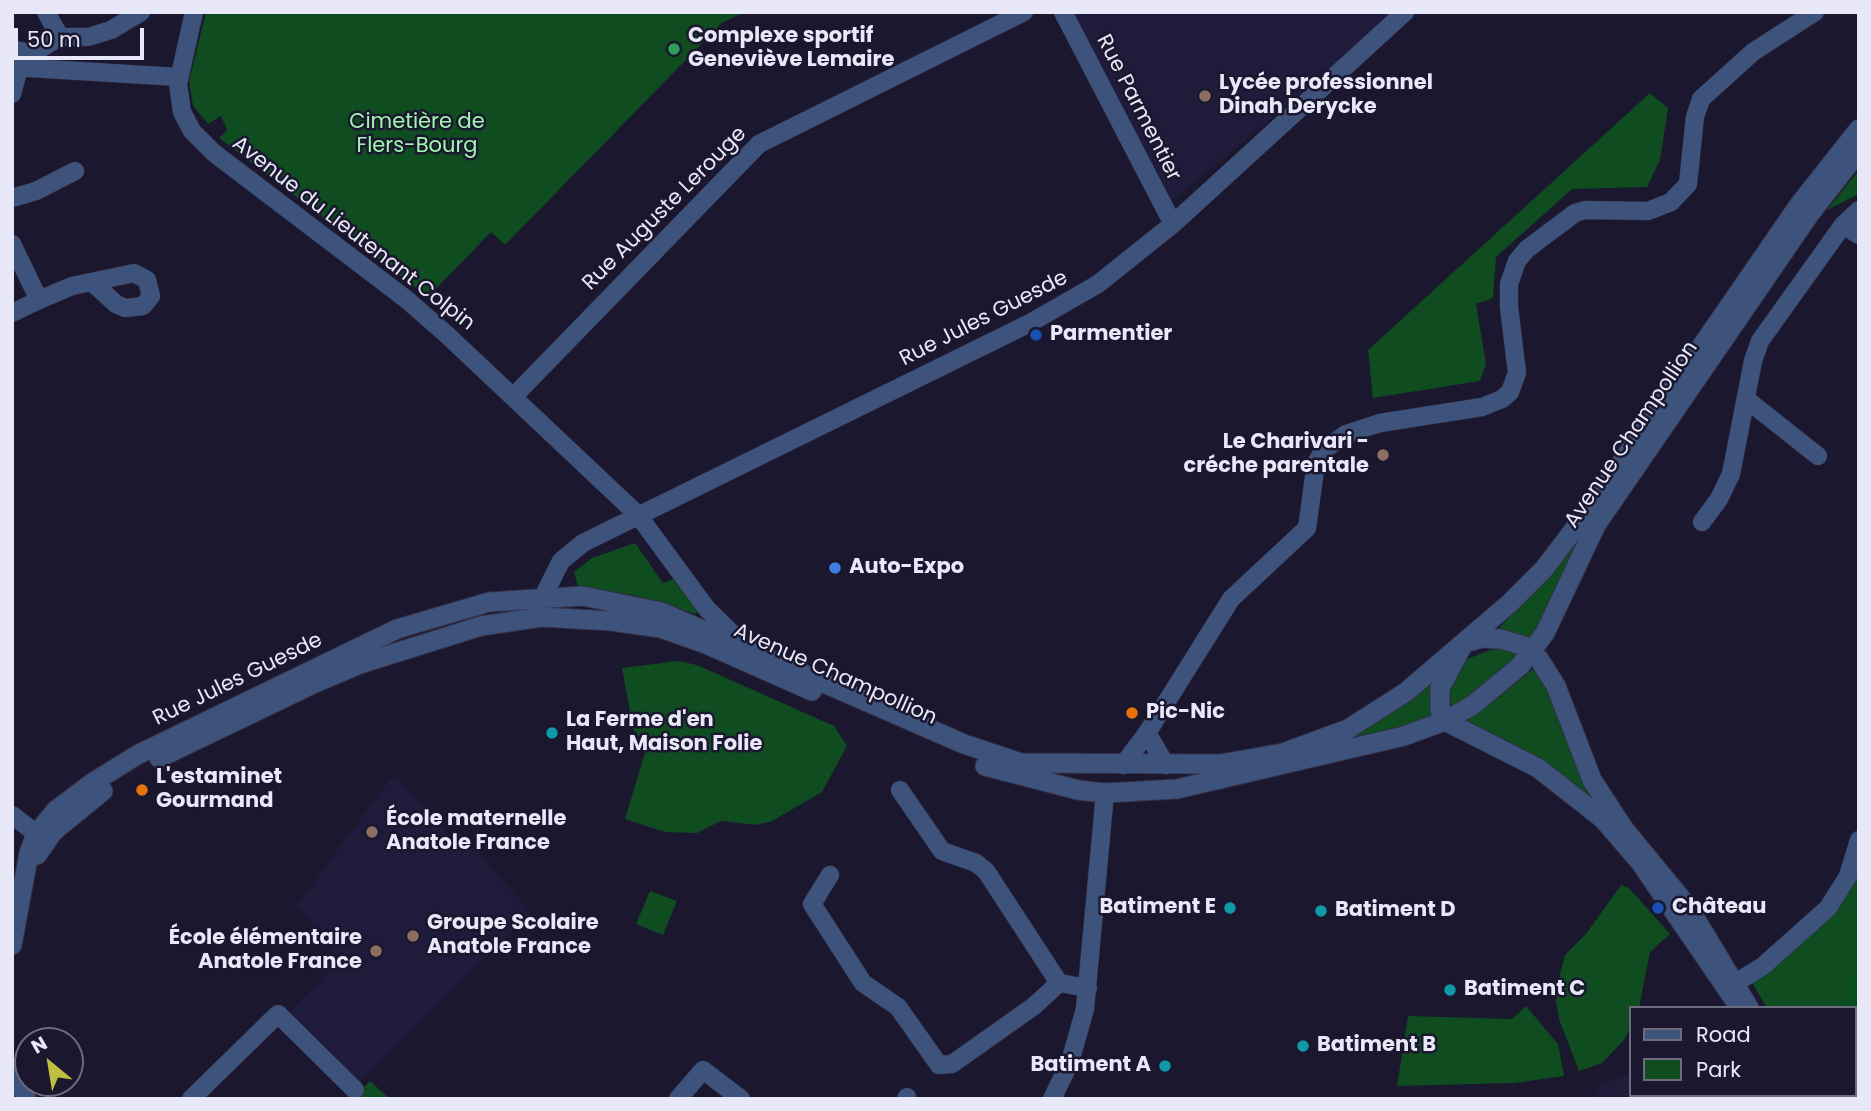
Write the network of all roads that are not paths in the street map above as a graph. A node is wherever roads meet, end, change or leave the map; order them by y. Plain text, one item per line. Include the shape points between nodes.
1 (46, 12) edge
2 (141, 12) edge
3 (194, 12) edge
4 (1024, 12) edge
5 (1063, 12) edge
6 (1405, 12) edge
7 (1815, 12) edge
8 (61, 37) junction
9 (12, 50) edge
10 (15, 67) edge
11 (50, 70) junction
12 (179, 77) junction
13 (12, 94) edge
14 (1859, 129) edge
15 (1859, 151) edge
16 (75, 171) dead end
17 (12, 198) edge
18 (1859, 210) edge
19 (1173, 224) junction
20 (1843, 225) junction
21 (1859, 236) edge
22 (12, 244) edge
23 (93, 282) dead end
24 (39, 300) junction
25 (12, 313) edge
26 (513, 397) junction
27 (1746, 399) junction
28 (1818, 456) dead end
29 (638, 515) junction
30 (1702, 522) dead end
31 (542, 607) junction
32 (1464, 643) junction
33 (746, 647) junction
34 (1531, 652) junction
35 (1445, 721) junction
36 (1147, 733) junction
37 (1123, 765) junction
38 (1166, 765) junction
39 (900, 790) dead end
40 (1105, 793) junction
41 (12, 815) edge
42 (41, 838) junction
43 (1859, 840) edge
44 (830, 875) dead end
45 (12, 945) edge
46 (1059, 983) junction
47 (1732, 987) junction
48 (1088, 988) junction
49 (1739, 1006) edge
50 (1747, 1006) edge
51 (12, 1072) edge
52 (355, 1090) dead end
53 (27, 1099) edge
54 (191, 1099) edge
55 (678, 1099) edge
56 (741, 1099) edge
57 (1052, 1099) edge

1 - 8 street
2 - 8 street via 111,30 88,37
3 - 12 street, Avenue du Lieutenant Colpin
4 - 26 street, Rue Auguste Lerouge via 759,144
5 - 19 street, Rue Parmentier
6 - 19 street, Rue Jules Guesde
7 - 36 street via 1753,52 1701,99 1688,184 1671,202 1647,211 1575,213 1517,261 1509,284 1517,373 1510,392 1482,407 1380,423 1346,434 1324,450 1316,463 1307,528 1231,599
8 - 9 street via 33,53
8 - 11 street
10 - 11 street
10 - 13 street
11 - 12 street
12 - 26 street, Avenue du Lieutenant Colpin via 181,111 201,141 406,299
14 - 32 street, Avenue Champollion via 1798,205 1564,545 1531,583
15 - 34 street, Avenue Champollion via 1815,207 1596,525 1559,607
16 - 17 street
18 - 20 street
19 - 29 street, Rue Jules Guesde via 1110,276 1058,309
20 - 21 street
20 - 27 street via 1759,341
22 - 24 street
23 - 24 street
24 - 25 street
26 - 29 street, Avenue du Lieutenant Colpin
27 - 28 street
27 - 30 street via 1731,474
29 - 31 street, Rue Jules Guesde via 572,551 551,576
29 - 33 street, Avenue Champollion via 707,609
31 - 33 street, Avenue Champollion via 583,596 633,604 691,622
31 - 40 street, Avenue Champollion via 682,635 986,766 1060,788
31 - 42 street, Rue Jules Guesde via 315,683 122,778
32 - 34 street via 1501,639
32 - 35 street via 1440,688
32 - 38 street, Avenue Champollion via 1380,711 1330,737 1249,760
33 - 37 street, Avenue Champollion via 997,757 1021,763
34 - 35 street, Avenue Champollion via 1497,688
34 - 47 street via 1556,687 1580,754 1608,807 1689,908
35 - 40 street, Avenue Champollion via 1404,736 1200,785
35 - 47 street via 1532,764 1603,819
36 - 37 street
36 - 38 street
37 - 38 street, Avenue Champollion
37 - 40 street
39 - 46 street via 942,851 986,871
40 - 48 street
41 - 42 street
42 - 45 street, Rue Jules Guesde
43 - 47 street via 1848,876 1828,908
44 - 46 street via 812,904 863,983 898,1007 939,1065 952,1063
46 - 48 street
47 - 49 street
47 - 50 street
48 - 57 street via 1078,1041
51 - 53 street
52 - 54 street via 278,1014
55 - 56 street via 703,1070

